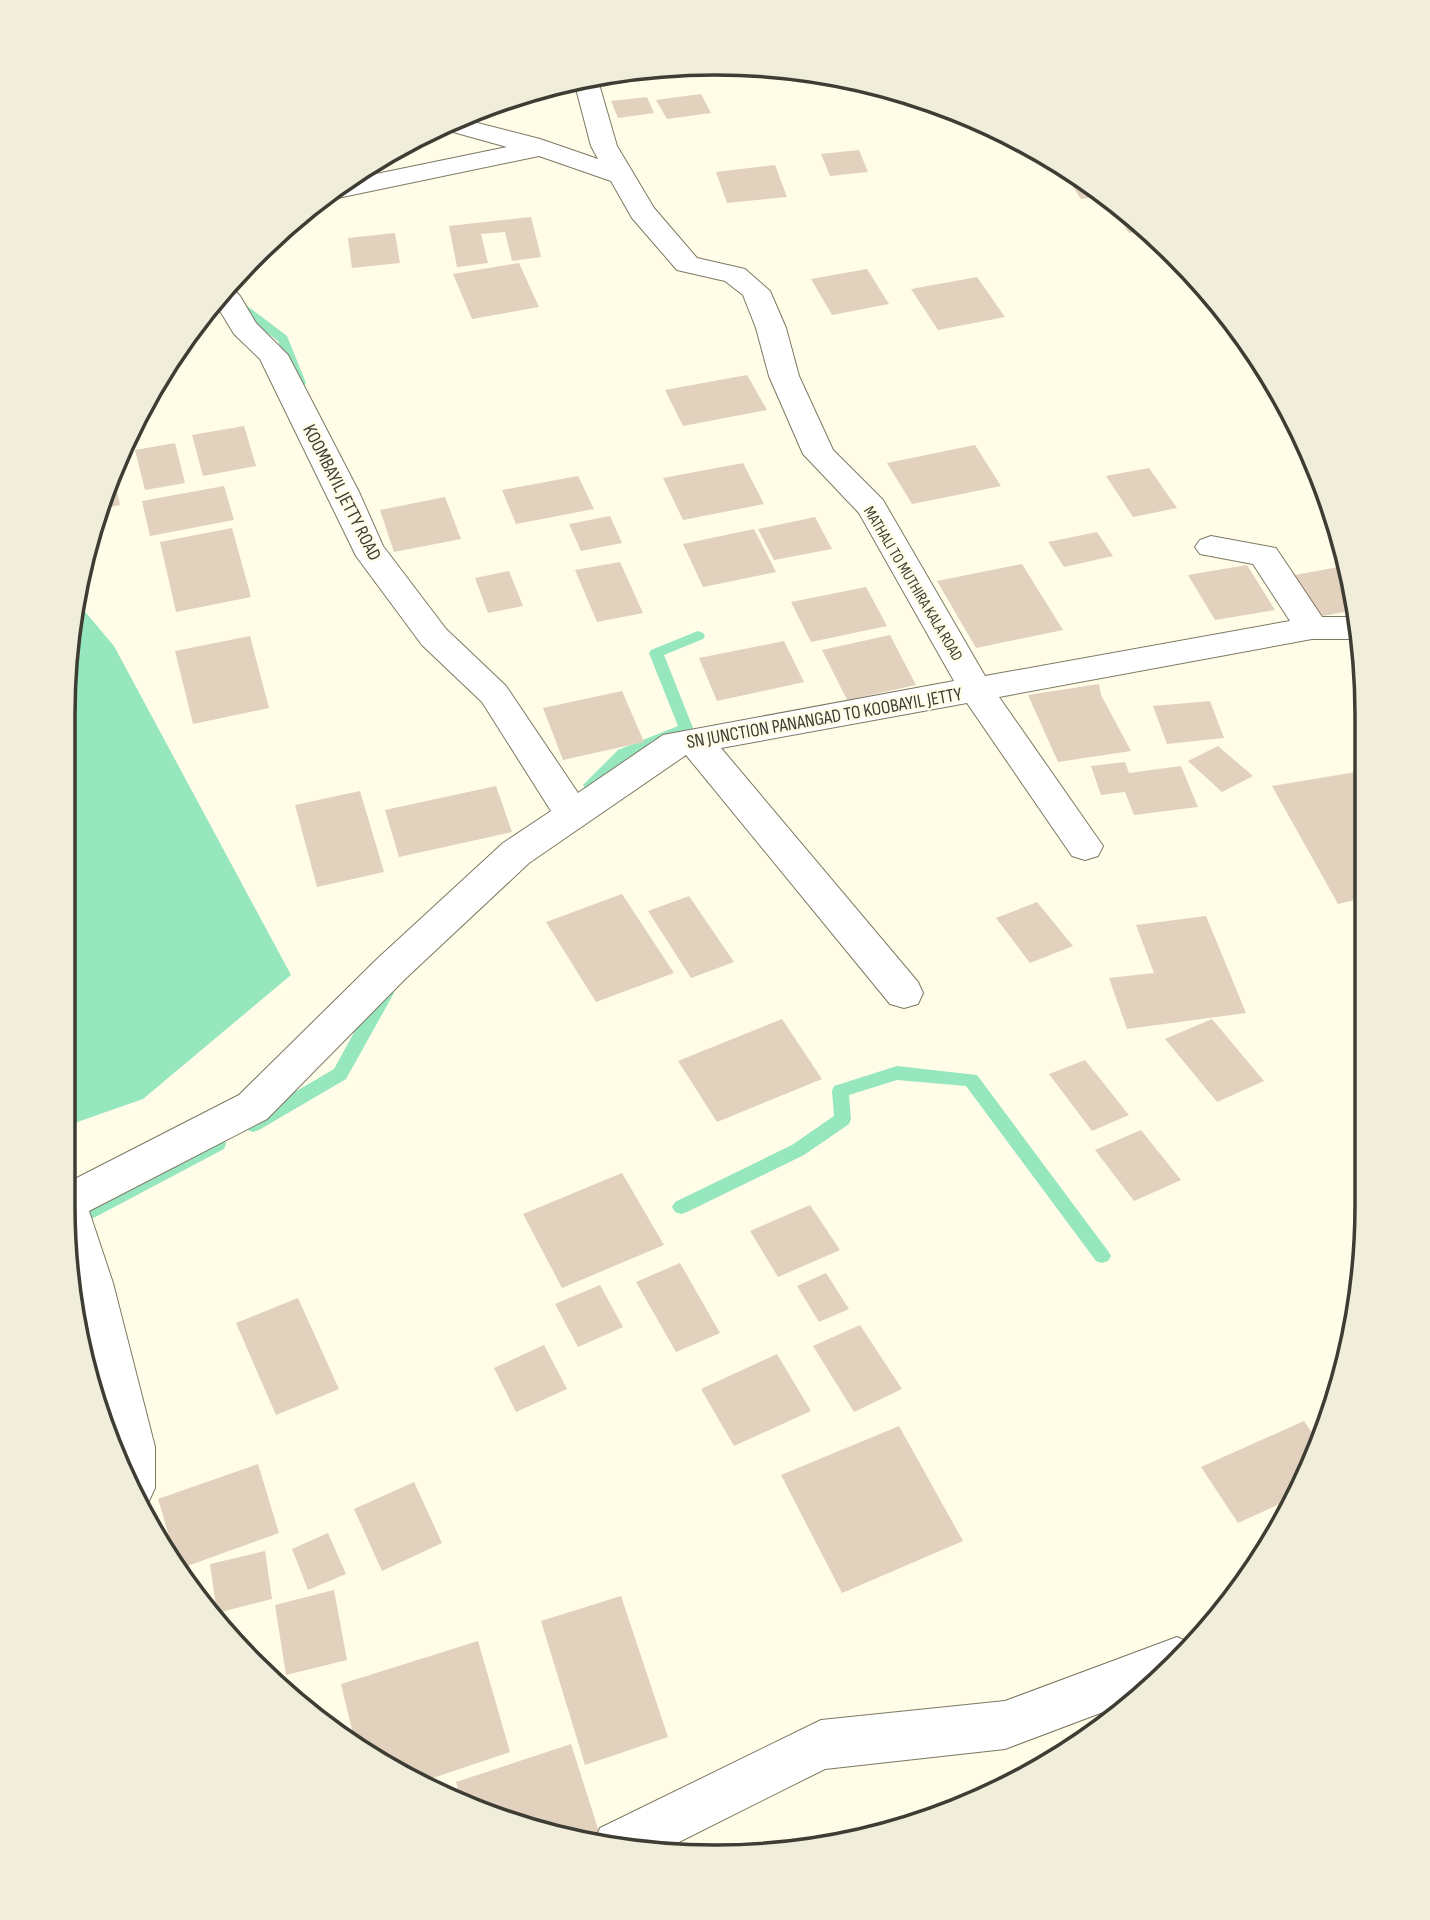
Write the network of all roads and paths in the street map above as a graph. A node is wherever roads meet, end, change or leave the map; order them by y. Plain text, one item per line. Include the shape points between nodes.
1 (589, 88) edge
2 (462, 127) edge
3 (541, 148) junction
4 (619, 176) junction
5 (355, 186) edge
6 (228, 300) edge
7 (1211, 547) dead end
8 (1312, 628) junction
9 (1348, 628) edge
10 (976, 690) junction
11 (695, 741) junction
12 (573, 814) junction
13 (1085, 846) dead end
14 (904, 993) dead end
15 (75, 1199) edge
16 (77, 1239) edge
17 (132, 1468) edge
18 (1152, 1671) edge
19 (632, 1839) edge

1 - 4 street, MATHALI TO MUTHIRA KALA ROAD via 604,146
2 - 3 street
3 - 4 street
3 - 5 street
4 - 10 street, MATHALI TO MUTHIRA KALA ROAD via 642,212 687,264 735,275 756,291 784,376 819,454 872,507
6 - 12 street, KOOMBAYIL JETTY ROAD via 244,328 273,355 368,548 434,637 494,694
7 - 8 street via 1264,555
8 - 9 street, SN JUNCTION PANANGAD TO KOOBAYIL JETTY
8 - 10 street, SN JUNCTION PANANGAD TO KOOBAYIL JETTY
10 - 11 street, SN JUNCTION PANANGAD TO KOOBAYIL JETTY
10 - 13 street, MATHALI TO MUTHIRA KALA ROAD
11 - 12 street, SN JUNCTION PANANGAD TO KOOBAYIL JETTY via 677,744
11 - 14 street
12 - 15 street, SN JUNCTION PANANGAD TO KOOBAYIL JETTY via 506,862 253,1107
16 - 17 street via 132,1447
18 - 19 street via 1005,1725 821,1745

